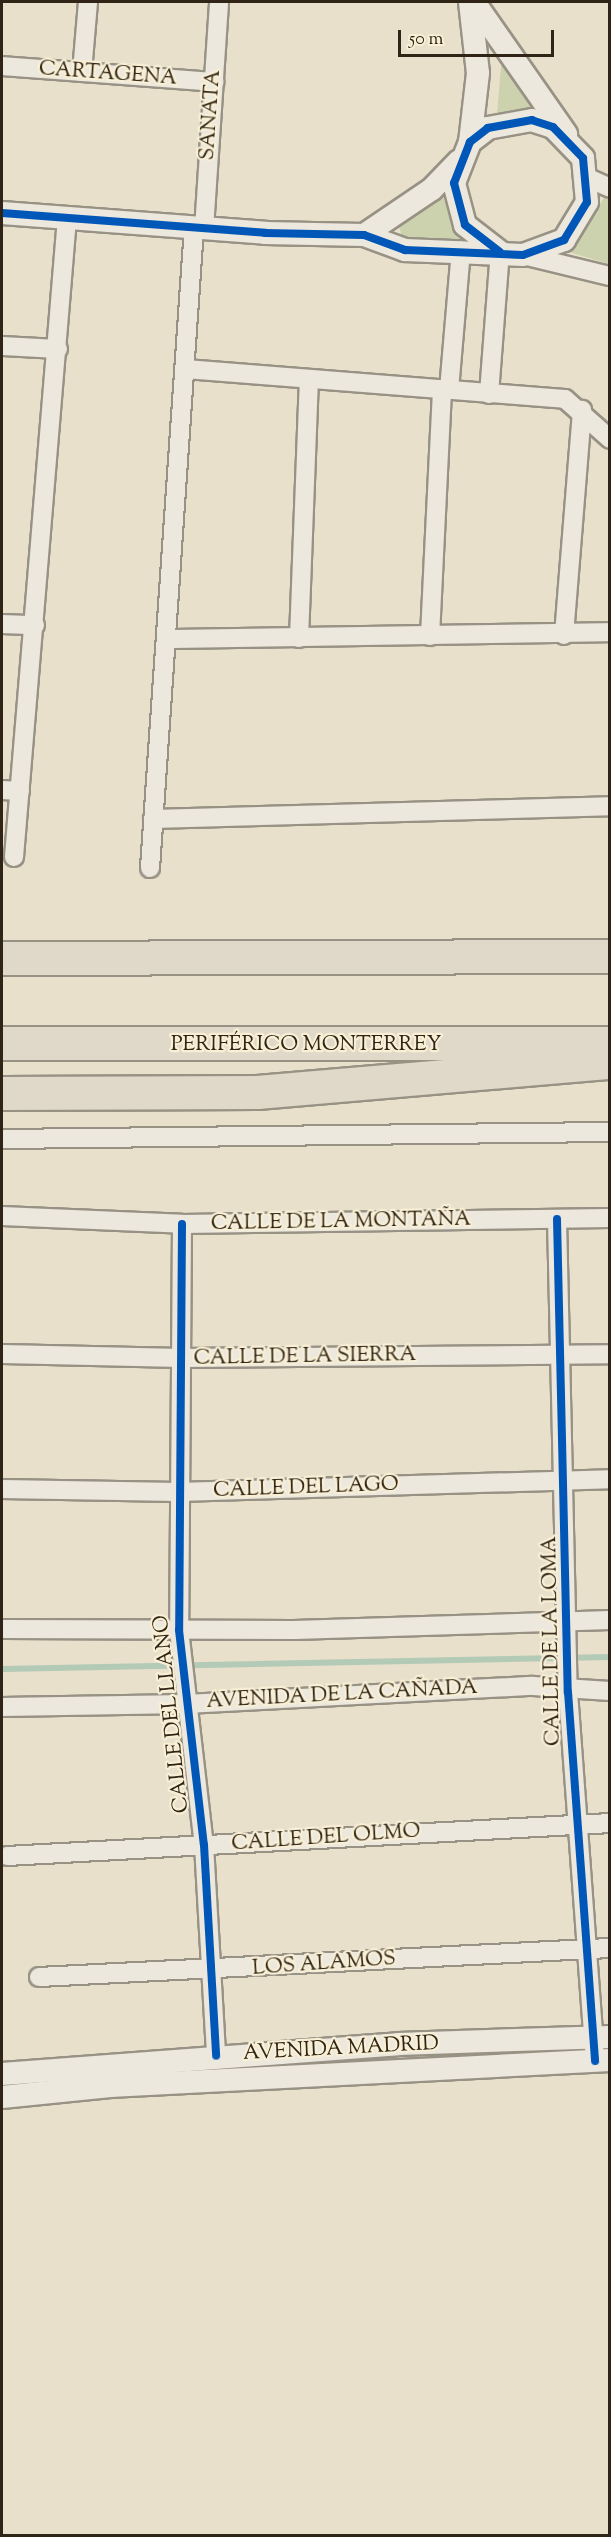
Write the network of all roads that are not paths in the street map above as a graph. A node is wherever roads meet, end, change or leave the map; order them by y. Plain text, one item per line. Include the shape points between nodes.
1 (88, 2) edge
2 (219, 2) edge
3 (472, 2) edge
4 (2, 66) edge
5 (82, 72) junction
6 (214, 82) junction
7 (570, 140) junction
8 (465, 152) junction
9 (588, 178) junction
10 (609, 188) edge
11 (2, 213) edge
12 (67, 218) junction
13 (199, 228) junction
14 (364, 235) junction
15 (461, 251) junction
16 (500, 252) junction
17 (523, 255) junction
18 (609, 276) edge
19 (2, 346) edge
20 (58, 349) junction
21 (184, 369) junction
22 (309, 379) junction
23 (446, 390) junction
24 (489, 394) junction
25 (582, 410) junction
26 (609, 439) edge
27 (2, 624) edge
28 (35, 625) junction
29 (609, 632) edge
30 (564, 635) junction
31 (430, 636) junction
32 (299, 638) junction
33 (166, 639) junction
34 (2, 790) edge
35 (20, 791) junction
36 (609, 806) edge
37 (153, 819) junction
38 (14, 857) dead end
39 (150, 868) dead end
40 (609, 956) edge
41 (2, 958) edge
42 (2, 1043) edge
43 (609, 1043) edge
44 (609, 1062) edge
45 (2, 1093) edge
46 (609, 1132) edge
47 (2, 1139) edge
48 (2, 1216) edge
49 (609, 1218) edge
50 (557, 1219) junction
51 (182, 1224) junction
52 (2, 1354) edge
53 (563, 1354) junction
54 (609, 1354) edge
55 (182, 1358) junction
56 (567, 1479) junction
57 (609, 1479) edge
58 (2, 1489) edge
59 (178, 1492) junction
60 (609, 1620) edge
61 (568, 1625) junction
62 (2, 1629) edge
63 (180, 1636) junction
64 (568, 1684) junction
65 (609, 1692) edge
66 (186, 1704) junction
67 (2, 1707) edge
68 (576, 1822) junction
69 (609, 1823) edge
70 (204, 1845) junction
71 (7, 1856) dead end
72 (590, 1947) junction
73 (609, 1948) edge
74 (214, 1971) junction
75 (39, 1977) dead end
76 (602, 2037) edge
77 (216, 2056) junction
78 (602, 2061) edge
79 (2, 2074) edge
80 (2, 2097) edge

1 - 5 street
2 - 6 street, SANATA
3 - 7 street
3 - 8 street via 478,73
4 - 5 street, CARTAGENA
5 - 6 street, CARTAGENA
6 - 13 street, SANATA
7 - 8 street via 532,120 488,128
7 - 9 street
8 - 14 street via 424,195
8 - 16 street via 456,205 481,242
9 - 10 street
9 - 17 street via 579,223 564,240
11 - 12 street
12 - 13 street
12 - 20 street
13 - 14 street
13 - 21 street, SANATA
14 - 15 street via 405,250
15 - 16 street
15 - 23 street
16 - 17 street
16 - 24 street
17 - 18 street
19 - 20 street
20 - 28 street
21 - 22 street
21 - 33 street, SANATA
22 - 23 street
22 - 32 street
23 - 24 street
23 - 31 street
24 - 25 street via 565,399
25 - 26 street
25 - 30 street
27 - 28 street
28 - 35 street
29 - 30 street
30 - 31 street
31 - 32 street
32 - 33 street
33 - 37 street, SANATA
34 - 35 street
35 - 38 street
36 - 37 street
37 - 39 street, SANATA
40 - 41 highway
42 - 43 highway, PERIFÉRICO MONTERREY
44 - 45 highway via 257,1092
46 - 47 street
48 - 51 street, CALLE DE LA MONTAÑA
49 - 50 street, CALLE DE LA MONTAÑA
50 - 51 street, CALLE DE LA MONTAÑA
50 - 53 street, CALLE DE LA LOMA
51 - 55 street, CALLE DEL LLANO
52 - 55 street, CALLE DE LA SIERRA
53 - 54 street, CALLE DE LA SIERRA
53 - 55 street, CALLE DE LA SIERRA
53 - 56 street, CALLE DE LA LOMA
55 - 59 street, CALLE DEL LLANO
56 - 57 street, CALLE DEL LAGO
56 - 59 street, CALLE DEL LAGO
56 - 61 street, CALLE DE LA LOMA
58 - 59 street, CALLE DEL LAGO
59 - 63 street, CALLE DEL LLANO
60 - 61 street
61 - 63 street
61 - 64 street, CALLE DE LA LOMA
62 - 63 street
63 - 66 street, CALLE DEL LLANO
64 - 65 street, AVENIDA DE LA CAÑADA
64 - 66 street, AVENIDA DE LA CAÑADA
64 - 68 street, CALLE DE LA LOMA
66 - 67 street, AVENIDA DE LA CAÑADA
66 - 70 street, CALLE DEL LLANO
68 - 69 street, CALLE DEL OLMO
68 - 70 street, CALLE DEL OLMO
68 - 72 street, CALLE DE LA LOMA
70 - 71 street, CALLE DEL OLMO
70 - 74 street, CALLE DEL LLANO
72 - 73 street, LOS ALAMOS
72 - 74 street, LOS ALAMOS
72 - 76 street, CALLE DE LA LOMA
74 - 75 street, LOS ALAMOS
74 - 77 street, CALLE DEL LLANO
76 - 77 street, AVENIDA MADRID
76 - 78 street, CALLE DE LA LOMA
77 - 79 street, AVENIDA MADRID
78 - 80 street, AVENIDA MADRID via 110,2086

